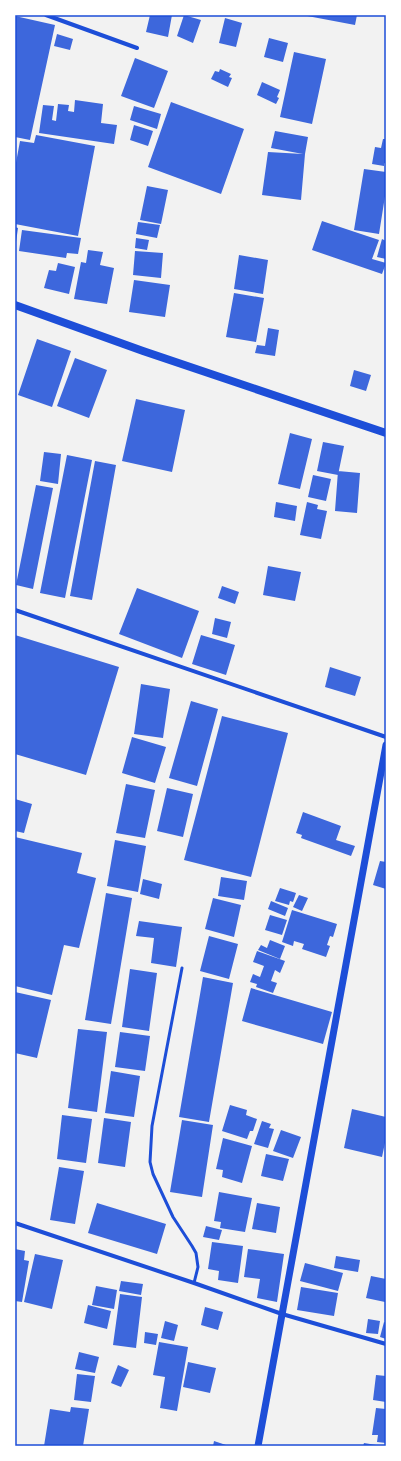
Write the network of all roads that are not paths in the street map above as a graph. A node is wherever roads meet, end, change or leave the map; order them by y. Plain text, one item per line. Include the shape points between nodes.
1 (46, 15) edge
2 (137, 48) dead end
3 (15, 305) edge
4 (386, 433) edge
5 (15, 610) edge
6 (386, 737) edge
7 (386, 745) edge
8 (182, 968) dead end
9 (15, 1223) edge
10 (194, 1283) junction
11 (282, 1314) junction
12 (386, 1344) edge
13 (258, 1446) edge

1 - 2 street
3 - 4 main road
5 - 6 street
7 - 11 street
8 - 10 lane via 152,1126 150,1162 170,1211 196,1253 198,1267
9 - 10 street
10 - 11 street
11 - 12 street
11 - 13 street

